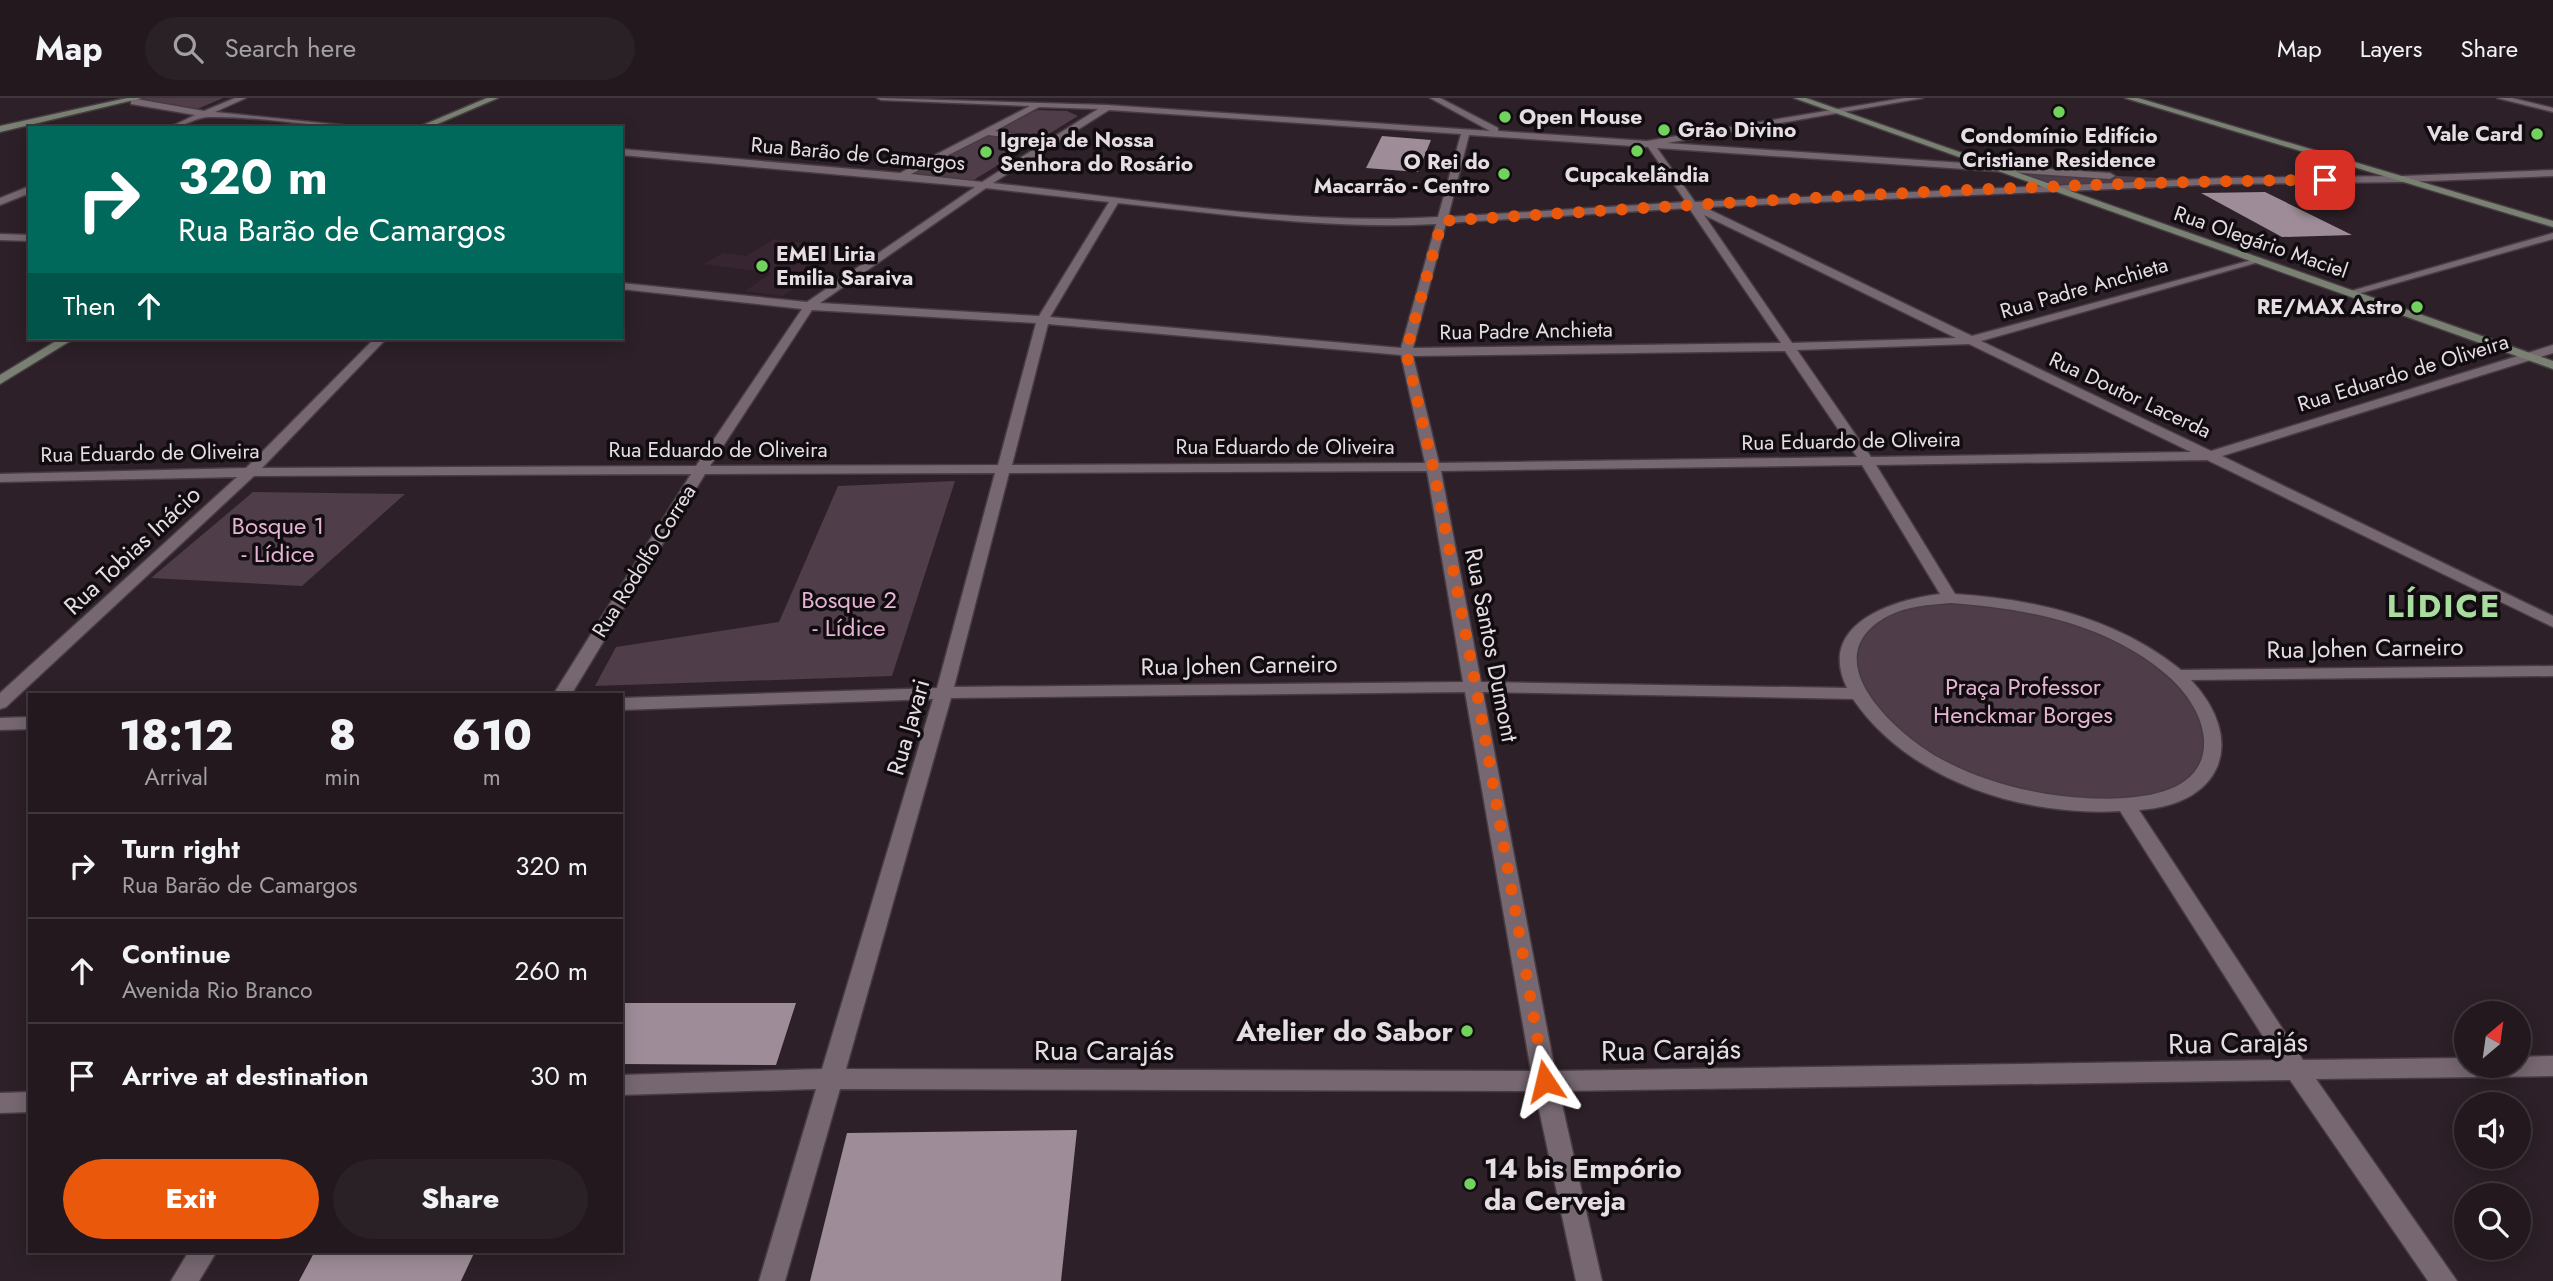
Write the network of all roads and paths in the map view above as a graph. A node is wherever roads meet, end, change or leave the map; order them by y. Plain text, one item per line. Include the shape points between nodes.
1 (137, 98) edge
2 (242, 98) edge
3 (494, 98) edge
4 (881, 98) edge
5 (1082, 98) edge
6 (1434, 98) edge
7 (1798, 98) edge
8 (1919, 98) edge
9 (2129, 98) edge
10 (2501, 98) edge
11 (1038, 106) junction
12 (1107, 107) junction
13 (2553, 110) edge
14 (1837, 112) junction
15 (204, 114) junction
16 (177, 126) edge
17 (343, 126) edge
18 (425, 126) edge
19 (0, 129) edge
20 (1466, 131) junction
21 (986, 132) junction
22 (1501, 133) junction
23 (1040, 140) dead end
24 (1650, 143) junction
25 (623, 152) edge
26 (1998, 170) junction
27 (2553, 173) edge
28 (901, 176) junction
29 (2403, 179) junction
30 (2222, 181) junction
31 (984, 185) junction
32 (2049, 188) junction
33 (28, 190) edge
34 (1115, 199) junction
35 (0, 202) edge
36 (1690, 205) junction
37 (1442, 221) junction
38 (2553, 224) edge
39 (2553, 236) edge
40 (0, 237) edge
41 (28, 238) edge
42 (2255, 260) junction
43 (623, 286) edge
44 (2350, 293) junction
45 (809, 306) junction
46 (1043, 320) junction
47 (66, 340) edge
48 (379, 340) edge
49 (1968, 341) junction
50 (1788, 347) junction
51 (2553, 349) edge
52 (1406, 352) junction
53 (2528, 356) junction
54 (2553, 365) edge
55 (0, 380) edge
56 (2209, 456) junction
57 (1868, 463) junction
58 (1433, 467) junction
59 (1001, 470) junction
60 (250, 472) junction
61 (699, 472) junction
62 (0, 478) edge
63 (1950, 598) junction
64 (2553, 622) edge
65 (2553, 671) edge
66 (2178, 675) junction
67 (1476, 687) junction
68 (563, 693) edge
69 (944, 693) junction
70 (1857, 694) junction
71 (0, 703) edge
72 (623, 704) edge
73 (28, 723) edge
74 (0, 724) edge
75 (2127, 807) junction
76 (2553, 1066) edge
77 (2298, 1072) junction
78 (829, 1079) junction
79 (1545, 1081) junction
80 (623, 1084) edge
81 (28, 1102) edge
82 (0, 1103) edge
83 (203, 1253) edge
84 (184, 1281) edge
85 (772, 1281) edge
86 (1589, 1281) edge
87 (2444, 1281) edge

1 - 15 street via 134,102
1 - 19 main road
2 - 15 street
3 - 18 main road
4 - 11 street
5 - 12 street
6 - 22 street
7 - 14 main road, Rua Olegário Maciel
8 - 14 street
9 - 29 main road
10 - 13 street
11 - 12 street
11 - 21 street
12 - 20 street
12 - 31 street, Rua Rodolfo Correa
14 - 24 street
14 - 26 main road, Rua Olegário Maciel
15 - 16 street
15 - 17 street
20 - 22 street
20 - 37 street, Rua Santos Dumont
21 - 23 street
21 - 28 street
22 - 24 street
24 - 26 street
24 - 36 street
25 - 28 street, Rua Barão de Camargos
26 - 30 street
26 - 32 main road, Rua Olegário Maciel
27 - 29 street
28 - 31 street, Rua Barão de Camargos
29 - 30 street
29 - 38 main road
30 - 32 street, Rua Barão de Camargos
31 - 34 street, Rua Barão de Camargos
31 - 45 street, Rua Rodolfo Correa
32 - 36 street, Rua Barão de Camargos
32 - 42 main road, Rua Olegário Maciel
33 - 35 street
34 - 37 street, Rua Barão de Camargos via 1329,221
34 - 46 street, Rua Javari
36 - 37 street, Rua Barão de Camargos
36 - 49 street, Rua Doutor Lacerda
36 - 50 street
37 - 52 street, Rua Santos Dumont
39 - 44 street
40 - 41 street
42 - 44 main road, Rua Olegário Maciel
42 - 49 street, Rua Padre Anchieta
43 - 45 street, Rua Padre Anchieta
44 - 53 main road, Rua Olegário Maciel
45 - 46 street, Rua Padre Anchieta
45 - 61 street, Rua Rodolfo Correa
46 - 52 street, Rua Padre Anchieta
46 - 59 street, Rua Javari
47 - 55 main road
48 - 60 street, Rua Tobias Inácio
49 - 50 street, Rua Padre Anchieta
49 - 56 street, Rua Doutor Lacerda
50 - 52 street, Rua Padre Anchieta
50 - 57 street
51 - 53 street, Rua Eduardo de Oliveira
52 - 58 street, Rua Santos Dumont
53 - 54 main road, Rua Olegário Maciel
53 - 56 street, Rua Eduardo de Oliveira
56 - 57 street, Rua Eduardo de Oliveira
56 - 64 street, Rua Doutor Lacerda
57 - 58 street, Rua Eduardo de Oliveira
57 - 63 street
58 - 59 street, Rua Eduardo de Oliveira
58 - 67 street, Rua Santos Dumont
59 - 61 street, Rua Eduardo de Oliveira
59 - 69 street, Rua Javari
60 - 61 street, Rua Eduardo de Oliveira
60 - 62 street, Rua Eduardo de Oliveira
60 - 71 street, Rua Tobias Inácio
61 - 68 street, Rua Rodolfo Correa
63 - 66 street via 2021,604 2095,626 2140,648
63 - 70 street via 1908,603 1875,617 1854,637 1847,663
65 - 66 street, Rua Johen Carneiro
66 - 75 street via 2200,699 2214,724 2217,748 2210,769 2192,787 2164,800
67 - 69 street, Rua Johen Carneiro
67 - 70 street, Rua Johen Carneiro
67 - 79 street, Rua Santos Dumont
69 - 72 street, Rua Johen Carneiro
69 - 78 street, Rua Javari
70 - 75 street via 1886,729 1934,763 1996,789 2063,805
73 - 74 street
75 - 77 street
76 - 77 street, Rua Carajás
77 - 79 street, Rua Carajás
77 - 87 street
78 - 79 street, Rua Carajás
78 - 80 street, Rua Carajás
78 - 85 street, Rua Javari
79 - 86 street, Rua Santos Dumont
81 - 82 street
83 - 84 street

